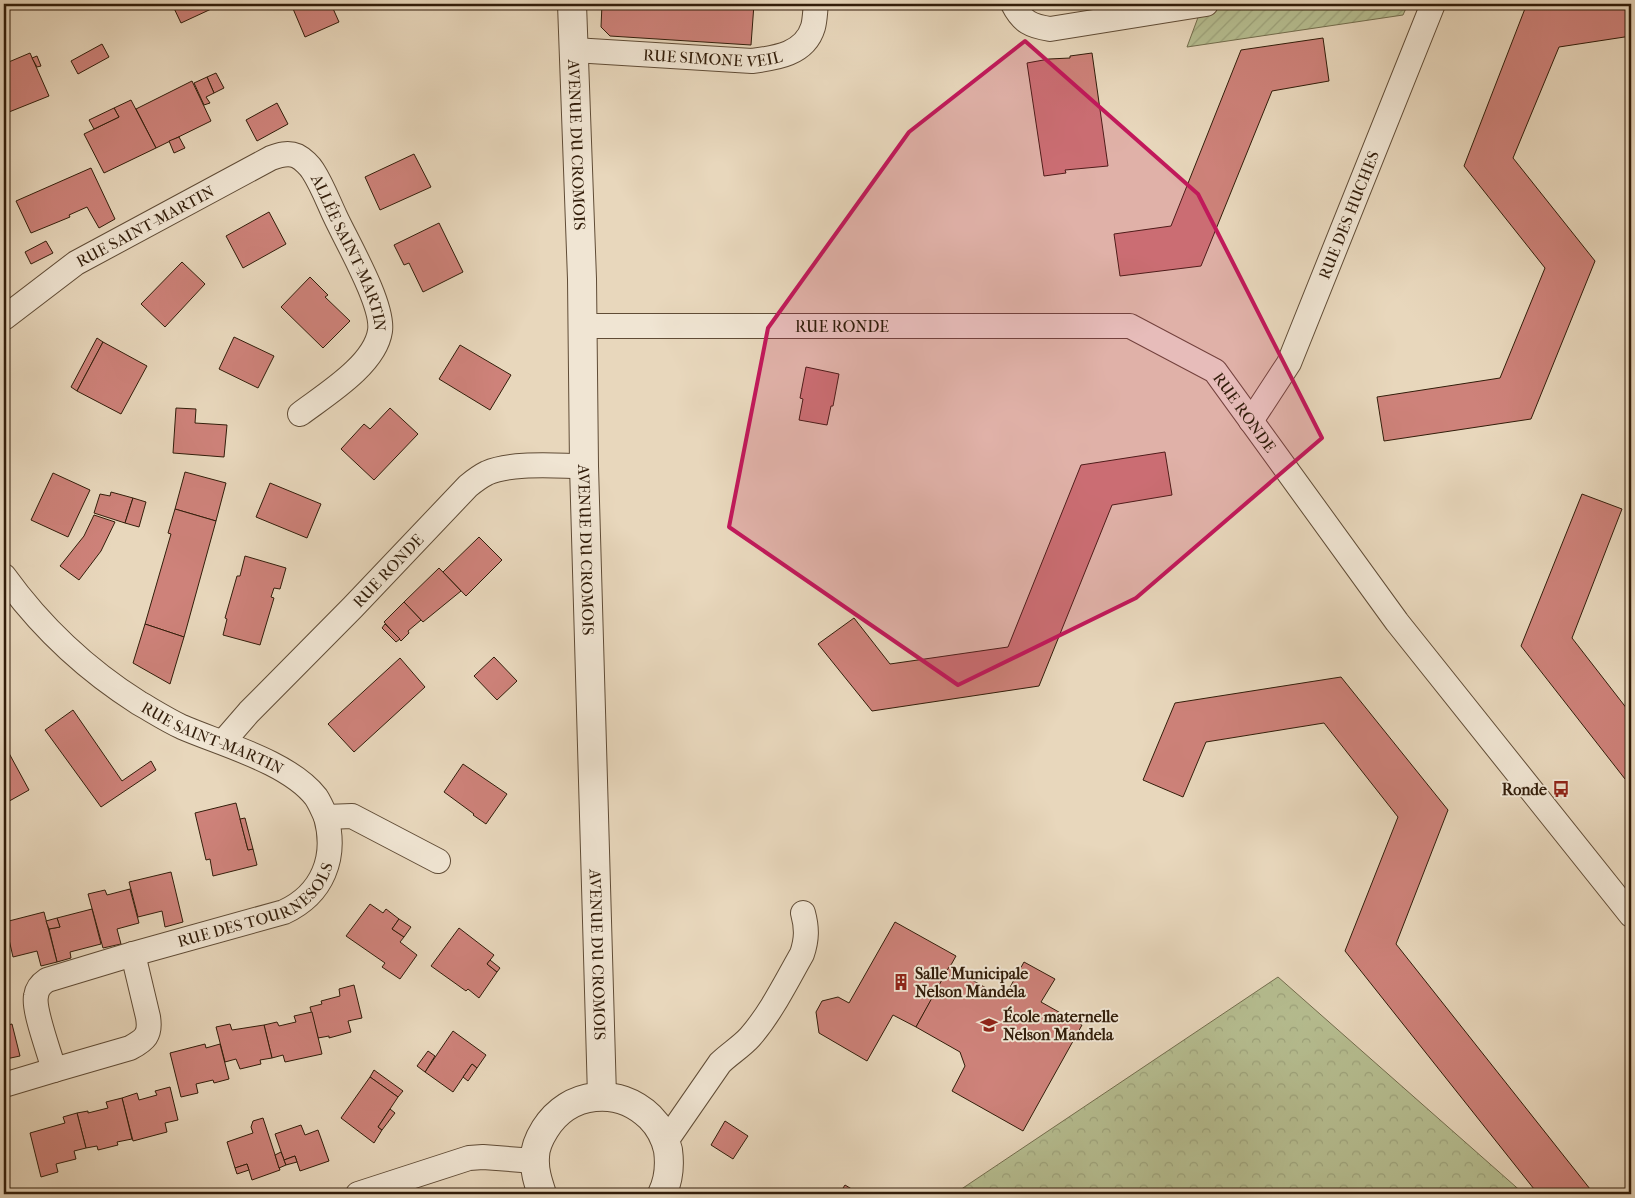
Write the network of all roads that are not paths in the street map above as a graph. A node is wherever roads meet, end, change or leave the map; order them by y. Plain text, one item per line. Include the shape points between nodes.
1 (572, 4) edge
2 (816, 4) edge
3 (1013, 4) edge
4 (1206, 4) edge
5 (1433, 4) edge
6 (574, 50) junction
7 (296, 155) joint
8 (4, 318) edge
9 (583, 326) junction
10 (300, 414) dead end
11 (1251, 421) junction
12 (584, 466) junction
13 (4, 576) edge
14 (223, 742) junction
15 (326, 817) junction
16 (438, 861) dead end
17 (803, 913) dead end
18 (1631, 915) edge
19 (132, 954) junction
20 (54, 1070) junction
21 (4, 1085) edge
22 (602, 1096) junction
23 (666, 1141) junction
24 (535, 1160) junction
25 (358, 1194) edge
26 (542, 1194) edge
27 (662, 1194) edge

1 - 6 street, AVENUE DU CROMOIS
2 - 6 street, RUE SIMONE VEIL via 813,28 804,42 793,52 773,59 752,61
3 - 4 street via 1025,21 1050,29
5 - 11 street, RUE DES HUCHES via 1289,363
6 - 9 street, AVENUE DU CROMOIS
7 - 8 street, RUE SAINT-MARTIN via 282,154 271,158 83,258
7 - 10 street, ALLÉE SAINT-MARTIN via 313,171 372,293 380,320 377,342 361,366
9 - 11 street, RUE RONDE via 1130,326 1215,371
9 - 12 street, AVENUE DU CROMOIS
11 - 18 street, RUE RONDE via 1396,622
12 - 14 street, RUE RONDE via 504,468 488,472 468,486
12 - 22 street, AVENUE DU CROMOIS
13 - 14 street, RUE SAINT-MARTIN via 52,633 99,674 162,717
14 - 15 street, RUE SAINT-MARTIN via 264,760 301,782 316,797
15 - 16 street via 352,816
15 - 19 street, RUE DES TOURNESOLS via 330,830 329,859 318,884 295,906 284,912
17 - 23 street via 806,943 766,1017 748,1040 720,1063
19 - 20 street via 150,1027 147,1035 141,1043 130,1048
19 - 20 street, RUE DES TOURNESOLS via 47,980 40,985 36,1006
20 - 21 street
22 - 23 street via 623,1099 642,1109 656,1123
22 - 24 street via 583,1099 565,1107 550,1120 540,1137
23 - 27 street via 670,1163
24 - 25 street via 469,1158
24 - 26 street

